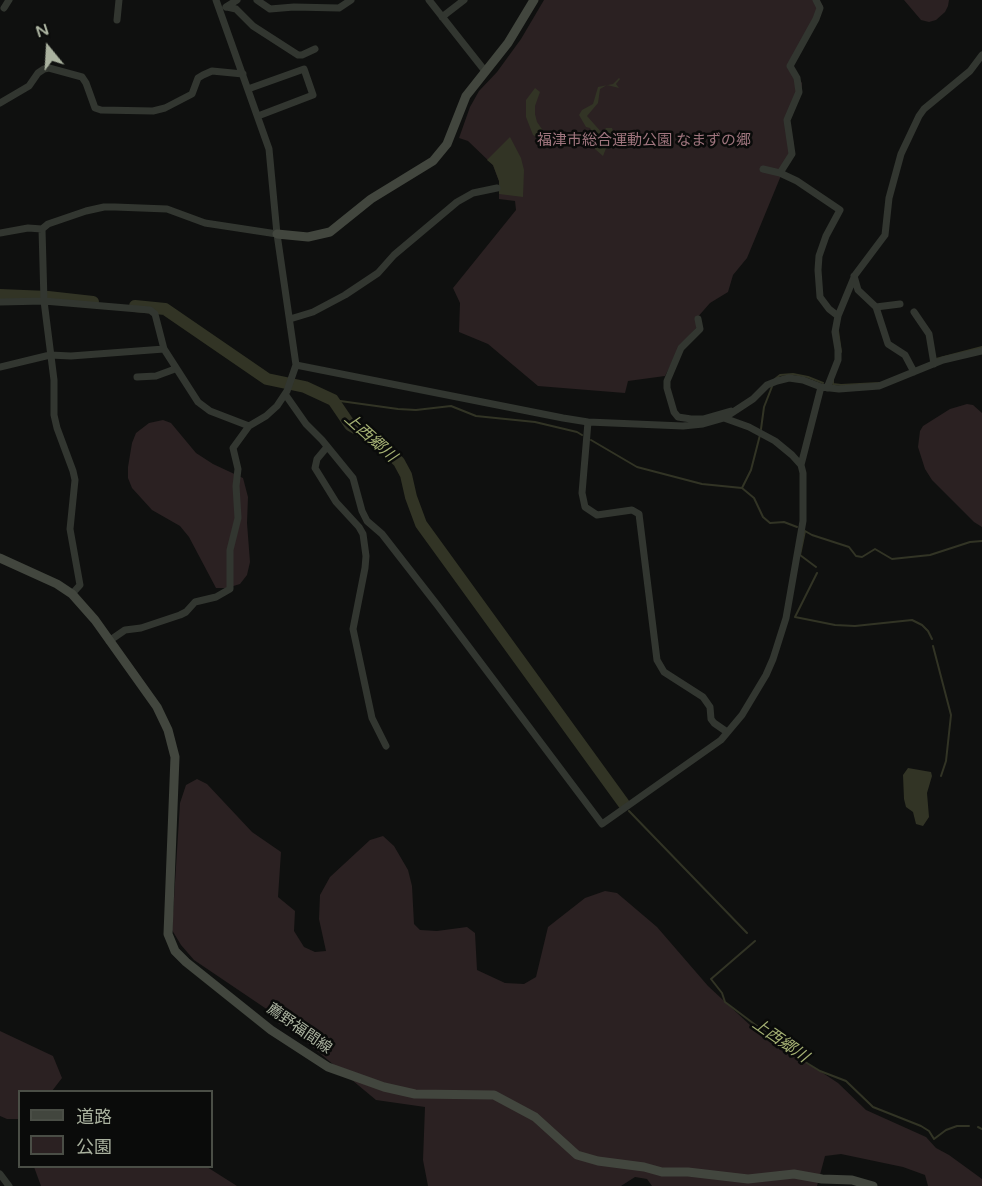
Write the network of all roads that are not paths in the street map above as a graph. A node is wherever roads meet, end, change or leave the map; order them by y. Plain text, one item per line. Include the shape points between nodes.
1 (9, 0) edge
2 (119, 0) edge
3 (216, 0) edge
4 (237, 0) edge
5 (257, 0) edge
6 (351, 0) edge
7 (429, 0) edge
8 (464, 0) edge
9 (534, 0) edge
10 (816, 0) edge
11 (224, 8) junction
12 (4, 9) dead end
13 (442, 17) junction
14 (117, 20) dead end
15 (315, 49) dead end
16 (982, 55) edge
17 (485, 71) junction
18 (243, 74) junction
19 (248, 89) junction
20 (0, 103) edge
21 (258, 116) junction
22 (763, 169) dead end
23 (780, 173) junction
24 (497, 188) dead end
25 (42, 229) junction
26 (0, 233) edge
27 (277, 234) junction
28 (854, 276) junction
29 (44, 297) junction
30 (0, 302) edge
31 (900, 304) dead end
32 (876, 306) junction
33 (914, 312) dead end
34 (838, 316) junction
35 (290, 319) junction
36 (698, 319) dead end
37 (164, 349) junction
38 (982, 351) edge
39 (50, 355) junction
40 (934, 364) junction
41 (296, 365) junction
42 (0, 367) edge
43 (175, 369) junction
44 (914, 372) junction
45 (137, 377) dead end
46 (824, 387) junction
47 (286, 393) junction
48 (736, 410) junction
49 (724, 418) junction
50 (588, 422) junction
51 (249, 426) junction
52 (327, 447) junction
53 (801, 465) junction
54 (0, 558) edge
55 (72, 594) junction
56 (109, 641) junction
57 (727, 732) junction
58 (386, 746) dead end
59 (0, 1174) edge
60 (9, 1186) edge
61 (873, 1186) edge

1 - 12 street
2 - 14 street
3 - 11 street
4 - 11 street
5 - 6 street via 270,9 339,8
7 - 13 street
8 - 13 street
9 - 17 main road via 508,43
10 - 23 street via 820,8 790,66 799,92 787,120 792,154
11 - 15 street via 236,9 253,26 298,55
11 - 18 street
13 - 17 street
16 - 28 street via 919,116 894,173 885,235
17 - 27 main road via 472,86 447,144 433,161 371,200 330,232 309,237
18 - 19 street
18 - 20 street via 212,71 198,78 192,94 165,108 101,110 95,108 82,77 49,68 38,73 29,86
19 - 21 street
19 - 21 street via 304,69 313,95
21 - 27 street via 270,149
22 - 23 street
23 - 34 street via 840,210 826,236 818,270 820,297
24 - 35 street via 473,194 447,209 378,273 345,295
25 - 26 street
25 - 27 street via 86,211 116,207 167,209 205,223
25 - 29 street
27 - 35 street
28 - 32 street via 858,290
28 - 34 street
29 - 30 street
29 - 37 street via 150,310 155,314
29 - 39 street
31 - 32 street
32 - 44 street via 888,344 904,356
33 - 40 street via 929,334
34 - 46 street via 837,360
35 - 41 street
36 - 48 street via 700,329 681,348 667,381 674,412 678,417 703,419
37 - 39 street
37 - 43 street
38 - 40 street
39 - 42 street
39 - 55 street via 57,428 75,480 70,529 80,585
40 - 44 street
41 - 47 street
41 - 50 street
43 - 45 street
43 - 51 street via 190,393 210,411
44 - 46 street via 879,386
46 - 48 street via 789,378 774,382
46 - 53 street
47 - 51 street via 266,416
47 - 52 street
48 - 49 street
49 - 50 street via 683,426
49 - 53 street via 775,441
50 - 57 street via 582,493 585,507 597,515 632,510 639,514 657,660 664,672 703,697 710,707 711,719
51 - 56 street via 233,448 238,469 238,518 230,550 230,589 195,602 180,615 125,630
52 - 57 street via 353,478 367,520 438,606 602,824 709,751
52 - 58 street via 315,468 336,502 363,534 365,568 353,629 372,718
53 - 57 street via 805,483 803,521 786,618 766,675
54 - 55 main road, 薦野福間線
55 - 56 main road, 薦野福間線
56 - 61 main road, 薦野福間線 via 157,707 174,749 167,930 174,951 270,1030 328,1067 384,1087 415,1094 494,1095 535,1117 577,1155 598,1161 662,1173 748,1179 794,1174
59 - 60 street

